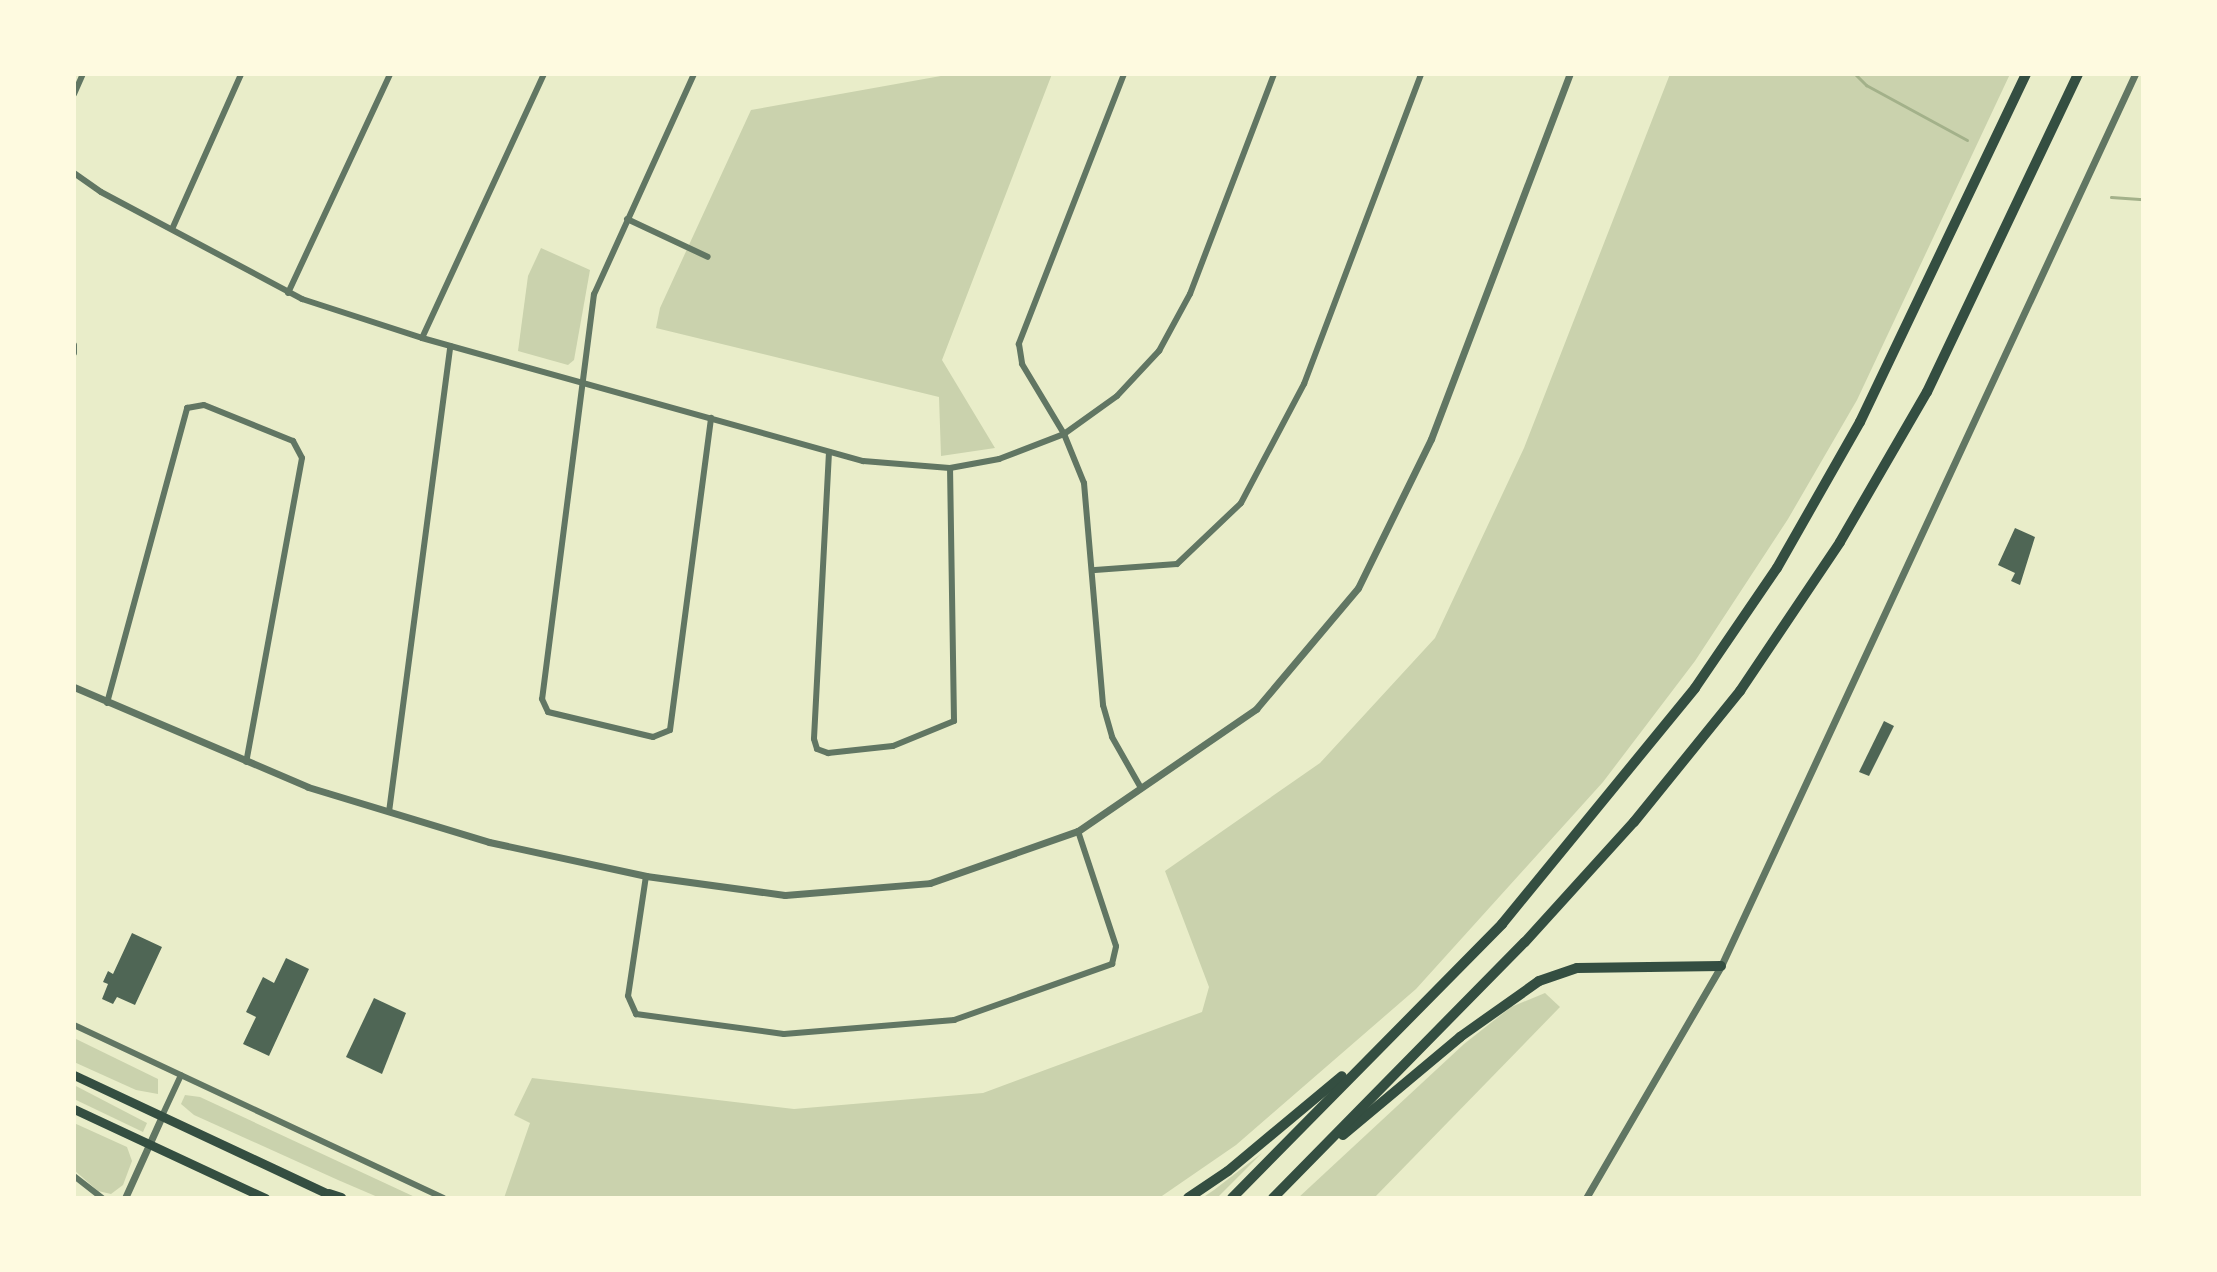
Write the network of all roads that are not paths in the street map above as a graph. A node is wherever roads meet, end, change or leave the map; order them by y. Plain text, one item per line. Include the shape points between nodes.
1 (83, 74) edge
2 (241, 74) edge
3 (390, 74) edge
4 (544, 74) edge
5 (694, 74) edge
6 (1124, 74) edge
7 (1274, 74) edge
8 (1421, 74) edge
9 (1570, 74) edge
10 (2026, 74) edge
11 (2078, 74) edge
12 (2135, 74) edge
13 (74, 94) edge
14 (74, 173) edge
15 (627, 219) junction
16 (173, 227) junction
17 (708, 257) dead end
18 (288, 293) junction
19 (422, 338) junction
20 (74, 345) edge
21 (450, 346) junction
22 (74, 353) edge
23 (582, 383) junction
24 (711, 418) junction
25 (1064, 434) junction
26 (829, 452) junction
27 (950, 468) junction
28 (1095, 570) junction
29 (74, 687) edge
30 (107, 703) junction
31 (246, 763) junction
32 (1141, 788) junction
33 (389, 812) junction
34 (1078, 831) junction
35 (646, 876) junction
36 (1721, 966) junction
37 (74, 1025) edge
38 (1389, 1035) junction
39 (74, 1075) edge
40 (181, 1075) junction
41 (74, 1109) edge
42 (162, 1116) junction
43 (150, 1144) junction
44 (1298, 1172) junction
45 (74, 1176) edge
46 (336, 1197) edge
47 (102, 1198) edge
48 (125, 1198) edge
49 (265, 1198) edge
50 (443, 1198) edge
51 (1188, 1198) edge
52 (1232, 1198) edge
53 (1273, 1198) edge
54 (1586, 1198) edge

1 - 13 street
2 - 16 street
3 - 18 street
4 - 19 street
5 - 15 street
6 - 25 street via 1019,344 1022,364
7 - 25 street via 1169,335 1130,384
8 - 28 street via 1304,384 1241,503 1185,560
9 - 32 street via 1428,446 1358,588 1265,700
10 - 38 highway via 1860,422 1742,621 1656,740 1549,870
11 - 44 highway via 1927,392 1840,542 1748,680 1634,822 1535,931
12 - 36 street
14 - 16 street
15 - 17 street
15 - 23 street via 595,287
16 - 18 street
18 - 19 street
19 - 21 street
20 - 22 street
21 - 23 street
21 - 33 street
23 - 24 street
23 - 24 street via 542,699 544,708 554,714 653,737 670,730
24 - 26 street
25 - 27 street via 1009,457
25 - 28 street via 1088,498
26 - 27 street via 887,466
26 - 27 street via 814,739 817,749 828,753 893,746 954,721
28 - 32 street via 1106,721
29 - 30 street
30 - 31 street
30 - 31 street via 187,408 204,405 293,441 302,458
31 - 33 street
32 - 34 street
33 - 35 street via 489,842
34 - 35 street via 930,883 785,895
34 - 35 street via 1116,946 1112,964 954,1020 784,1034 642,1017 628,1003
36 - 44 highway via 1577,968 1539,981 1460,1037
36 - 54 street
37 - 40 street
38 - 51 highway via 1253,1151
38 - 52 highway
39 - 42 main road
40 - 42 street
40 - 50 street
41 - 43 main road
42 - 43 street
42 - 46 main road
43 - 48 street
43 - 49 main road
44 - 53 highway
45 - 47 street

